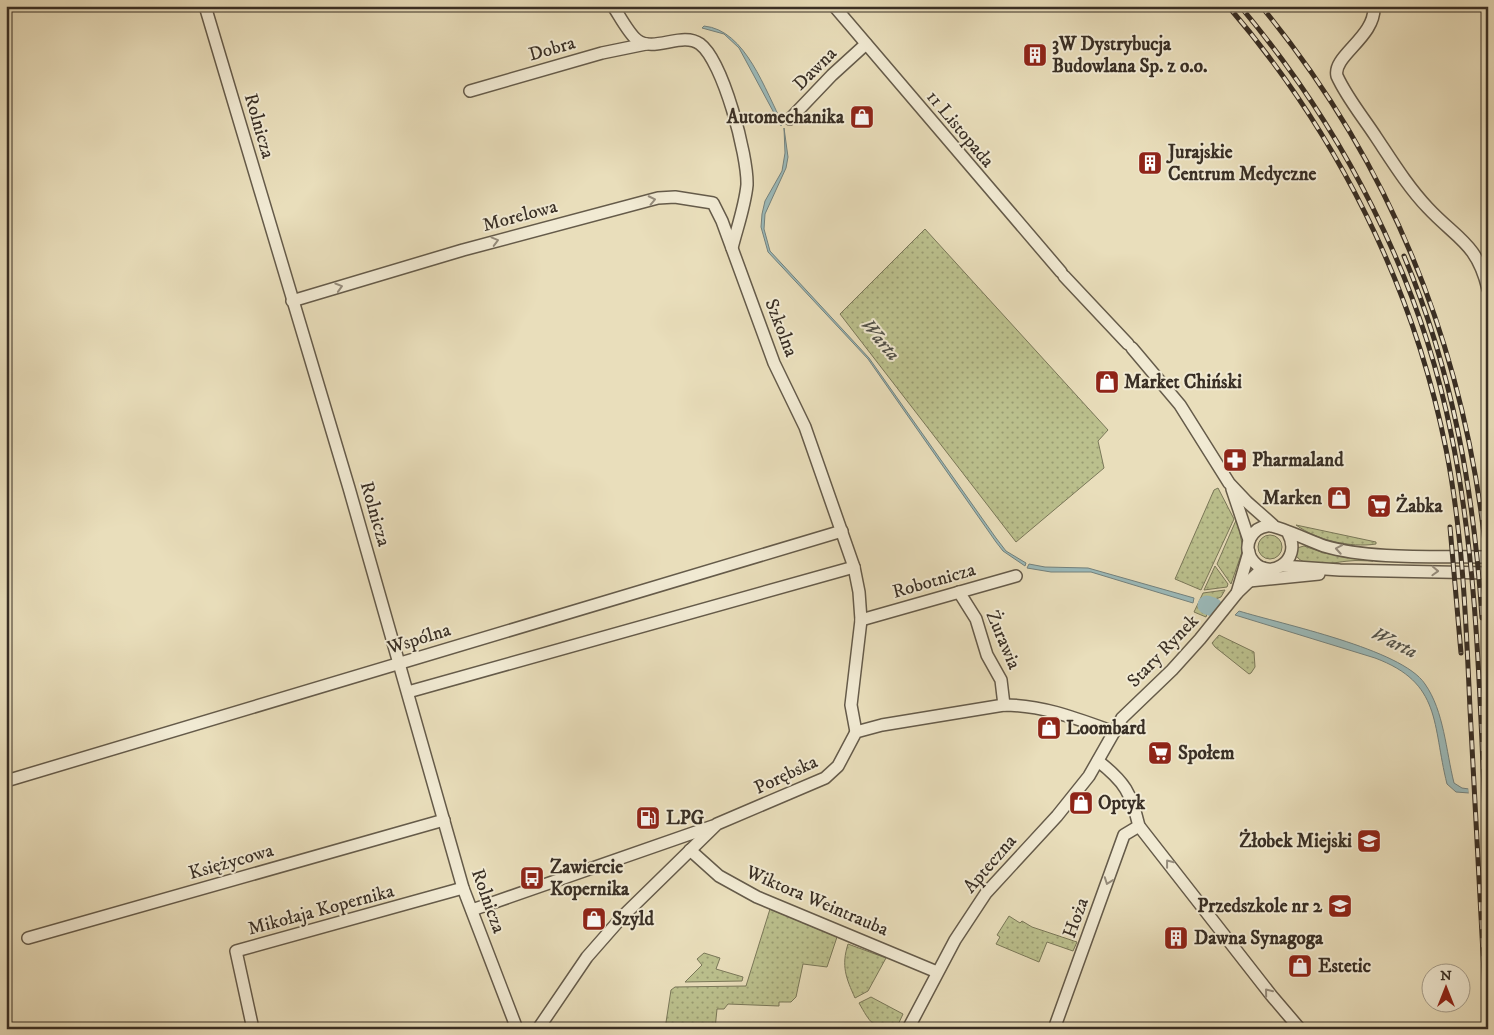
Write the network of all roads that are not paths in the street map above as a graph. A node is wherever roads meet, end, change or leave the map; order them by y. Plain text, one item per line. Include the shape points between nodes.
1 (205, 6) edge
2 (613, 6) edge
3 (834, 6) edge
4 (1374, 6) edge
5 (646, 44) junction
6 (866, 44) junction
7 (470, 91) dead end
8 (790, 119) dead end
9 (732, 248) junction
10 (1488, 289) edge
11 (292, 301) junction
12 (1229, 483) junction
13 (1272, 525) junction
14 (842, 531) junction
15 (1288, 533) junction
16 (1249, 546) junction
17 (1388, 554) junction
18 (1488, 557) edge
19 (1282, 566) junction
20 (854, 567) junction
21 (1263, 568) junction
22 (1340, 570) junction
23 (1387, 570) junction
24 (1488, 573) edge
25 (1016, 576) dead end
26 (1249, 581) junction
27 (959, 592) junction
28 (1234, 596) junction
29 (861, 620) junction
30 (399, 662) junction
31 (408, 692) junction
32 (1004, 705) junction
33 (856, 732) junction
34 (1114, 732) junction
35 (1098, 761) junction
36 (6, 781) edge
37 (444, 820) junction
38 (717, 824) junction
39 (1139, 826) junction
40 (690, 850) junction
41 (463, 888) junction
42 (472, 910) junction
43 (28, 938) dead end
44 (937, 972) junction
45 (1055, 1028) edge
46 (253, 1029) edge
47 (517, 1029) edge
48 (538, 1029) edge
49 (908, 1029) edge
50 (1300, 1029) edge

1 - 11 street, Rolnicza
2 - 5 street via 636,39
3 - 6 street, 11 Listopada
4 - 10 street via 1370,28 1339,63 1337,76 1428,208 1474,251
5 - 7 street, Dobra via 602,53
5 - 9 street via 683,40 699,43 722,76 746,162 747,186
6 - 8 street, Dawna
6 - 12 street, 11 Listopada via 1063,274 1180,404
11 -> 9 street, Morelowa via 463,250 658,198 675,197 713,203
9 - 14 street, Szkolna via 774,363 805,427
11 - 30 street, Rolnicza
12 - 13 street, 11 Listopada
12 - 16 street, 11 Listopada
13 - 15 street
13 - 16 street via 1262,527
14 - 20 street, Szkolna
14 - 30 street, Wspólna
17 -> 15 street via 1334,548
15 - 19 street via 1291,554
16 - 21 street via 1251,558
16 - 28 street, Stary Rynek
17 - 18 street
17 - 23 street
19 - 21 street
19 - 22 street
20 - 29 street, Szkolna
20 - 31 street
21 - 26 street, Stary Rynek
22 - 23 street
22 - 26 street
23 -> 24 street
25 - 27 street, Robotnicza
26 - 28 street, Stary Rynek
27 - 29 street, Robotnicza
27 - 32 street, Żurawia via 976,619 986,655 1001,680
28 - 34 street, Stary Rynek via 1172,670 1122,718
29 - 33 street, Szkolna via 852,705
30 - 31 street, Rolnicza
30 - 36 street, Wspólna
31 - 37 street, Rolnicza
32 - 33 street via 882,724
32 - 34 street via 1042,708
33 - 38 street, Porębska via 838,766 825,778
34 - 35 street, Apteczna
35 - 39 street via 1128,790
35 - 44 street, Apteczna via 1057,816 986,893
37 - 41 street, Rolnicza
37 - 43 street, Księżycowa
38 - 40 street, Porębska
38 - 42 street
39 -> 45 street, Hoża via 1124,836
50 -> 39 street
40 - 44 street, Wiktora Weintrauba via 727,881 757,897
40 - 48 street, Porębska via 587,958
41 - 42 street, Rolnicza
41 - 46 street, Mikołaja Kopernika via 236,951
42 - 47 street, Rolnicza
44 - 49 street, Apteczna

